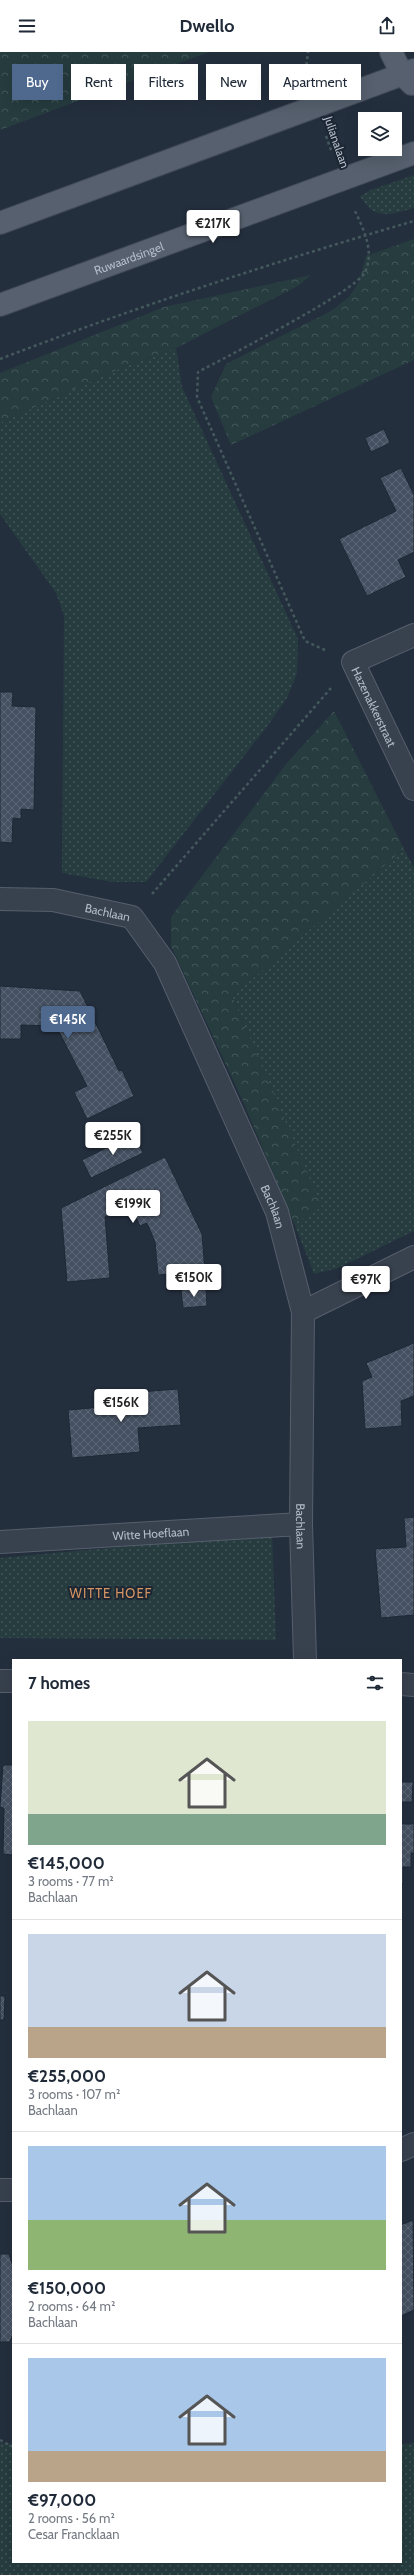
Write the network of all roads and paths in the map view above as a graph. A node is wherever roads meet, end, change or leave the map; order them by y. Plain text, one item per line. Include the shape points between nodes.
1 (308, 52) edge
2 (391, 52) edge
3 (410, 77) edge
4 (315, 106) junction
5 (414, 153) edge
6 (340, 179) junction
7 (414, 221) edge
8 (0, 223) edge
9 (366, 235) junction
10 (0, 305) edge
11 (0, 359) edge
12 (414, 634) edge
13 (354, 662) junction
14 (414, 789) edge
15 (0, 899) edge
16 (132, 917) junction
17 (414, 1257) edge
18 (303, 1312) junction
19 (301, 1524) junction
20 (0, 1542) edge
21 (305, 1659) edge
22 (0, 1681) edge
23 (12, 1681) edge
24 (402, 1684) edge
25 (414, 1685) edge
26 (414, 2144) edge
27 (402, 2150) edge
28 (0, 2190) edge
29 (12, 2190) edge
30 (0, 2440) edge
31 (12, 2446) edge

1 - 4 path, Julianalaan via 305,76
2 - 3 main road
3 - 4 main road
4 - 6 path, Julianalaan
4 - 8 main road
5 - 6 main road, Ruwaardsingel
6 - 9 path, Julianalaan
6 - 10 main road, Ruwaardsingel
7 - 9 path
9 - 11 path via 93,324
9 - 13 path, Julianalaan via 370,259 365,274 340,294 198,372 197,397 305,641
12 - 13 street, Hazenakkerstraat
13 - 14 street, Hazenakkerstraat
13 - 16 path
15 - 16 street, Bachlaan via 53,900
16 - 18 street, Bachlaan via 165,963 277,1212
17 - 18 street
18 - 19 street, Bachlaan
19 - 20 street, Witte Hoeflaan
19 - 21 street, Bachlaan
22 - 23 street
24 - 25 street
26 - 27 street
28 - 29 street
30 - 31 path

